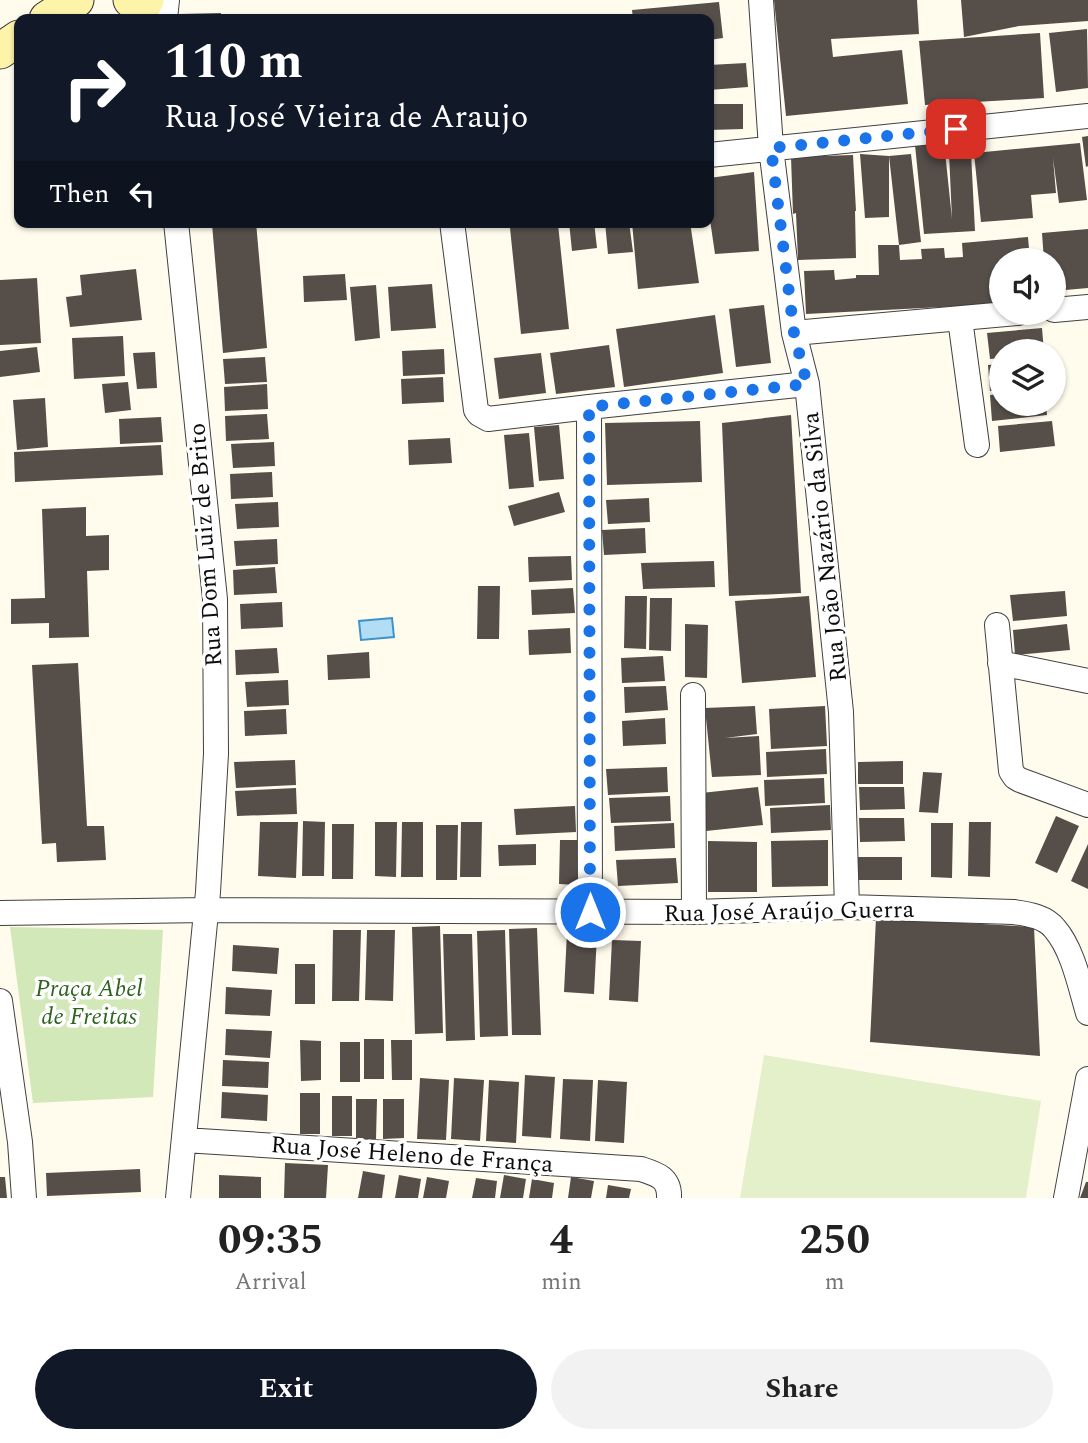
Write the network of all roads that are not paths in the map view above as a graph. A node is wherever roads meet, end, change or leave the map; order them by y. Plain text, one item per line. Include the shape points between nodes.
1 (76, 0) edge
2 (761, 0) edge
3 (55, 14) edge
4 (1088, 116) edge
5 (771, 148) junction
6 (714, 154) edge
7 (177, 228) edge
8 (453, 228) edge
9 (1088, 307) edge
10 (1066, 309) edge
11 (989, 316) edge
12 (960, 319) junction
13 (794, 333) junction
14 (807, 384) junction
15 (589, 407) junction
16 (977, 445) dead end
17 (998, 625) dead end
18 (1000, 663) junction
19 (1088, 681) edge
20 (693, 695) dead end
21 (1088, 805) edge
22 (847, 907) junction
23 (206, 910) junction
24 (590, 912) junction
25 (694, 912) junction
26 (0, 913) edge
27 (0, 1001) edge
28 (1088, 1013) edge
29 (1088, 1079) edge
30 (184, 1140) junction
31 (24, 1198) edge
32 (178, 1198) edge
33 (669, 1198) edge
34 (1066, 1198) edge

1 - 3 main road
2 - 5 street, Rua João Nazário da Silva
4 - 5 street
5 - 6 street
5 - 13 street, Rua João Nazário da Silva
7 - 23 street, Rua Dom Luiz de Brito via 215,599 216,754
8 - 15 street via 479,414 488,419
9 - 10 street
11 - 12 street
12 - 13 street
12 - 16 street
13 - 14 street, Rua João Nazário da Silva
14 - 15 street
14 - 22 street, Rua João Nazário da Silva via 841,712
15 - 24 street
17 - 18 street
18 - 19 street
18 - 21 street via 1011,771 1020,780
20 - 25 street
22 - 25 street, Rua José Araújo Guerra
22 - 28 street, Rua José Araújo Guerra via 1037,916 1055,928 1068,948
23 - 24 street, Rua José Araújo Guerra
23 - 26 street
23 - 30 street, Rua Dom Luiz de Brito
24 - 25 street, Rua José Araújo Guerra
27 - 31 street
29 - 34 street
30 - 32 street, Rua Dom Luiz de Brito
30 - 33 street, Rua José Heleno de França via 641,1169 662,1177

